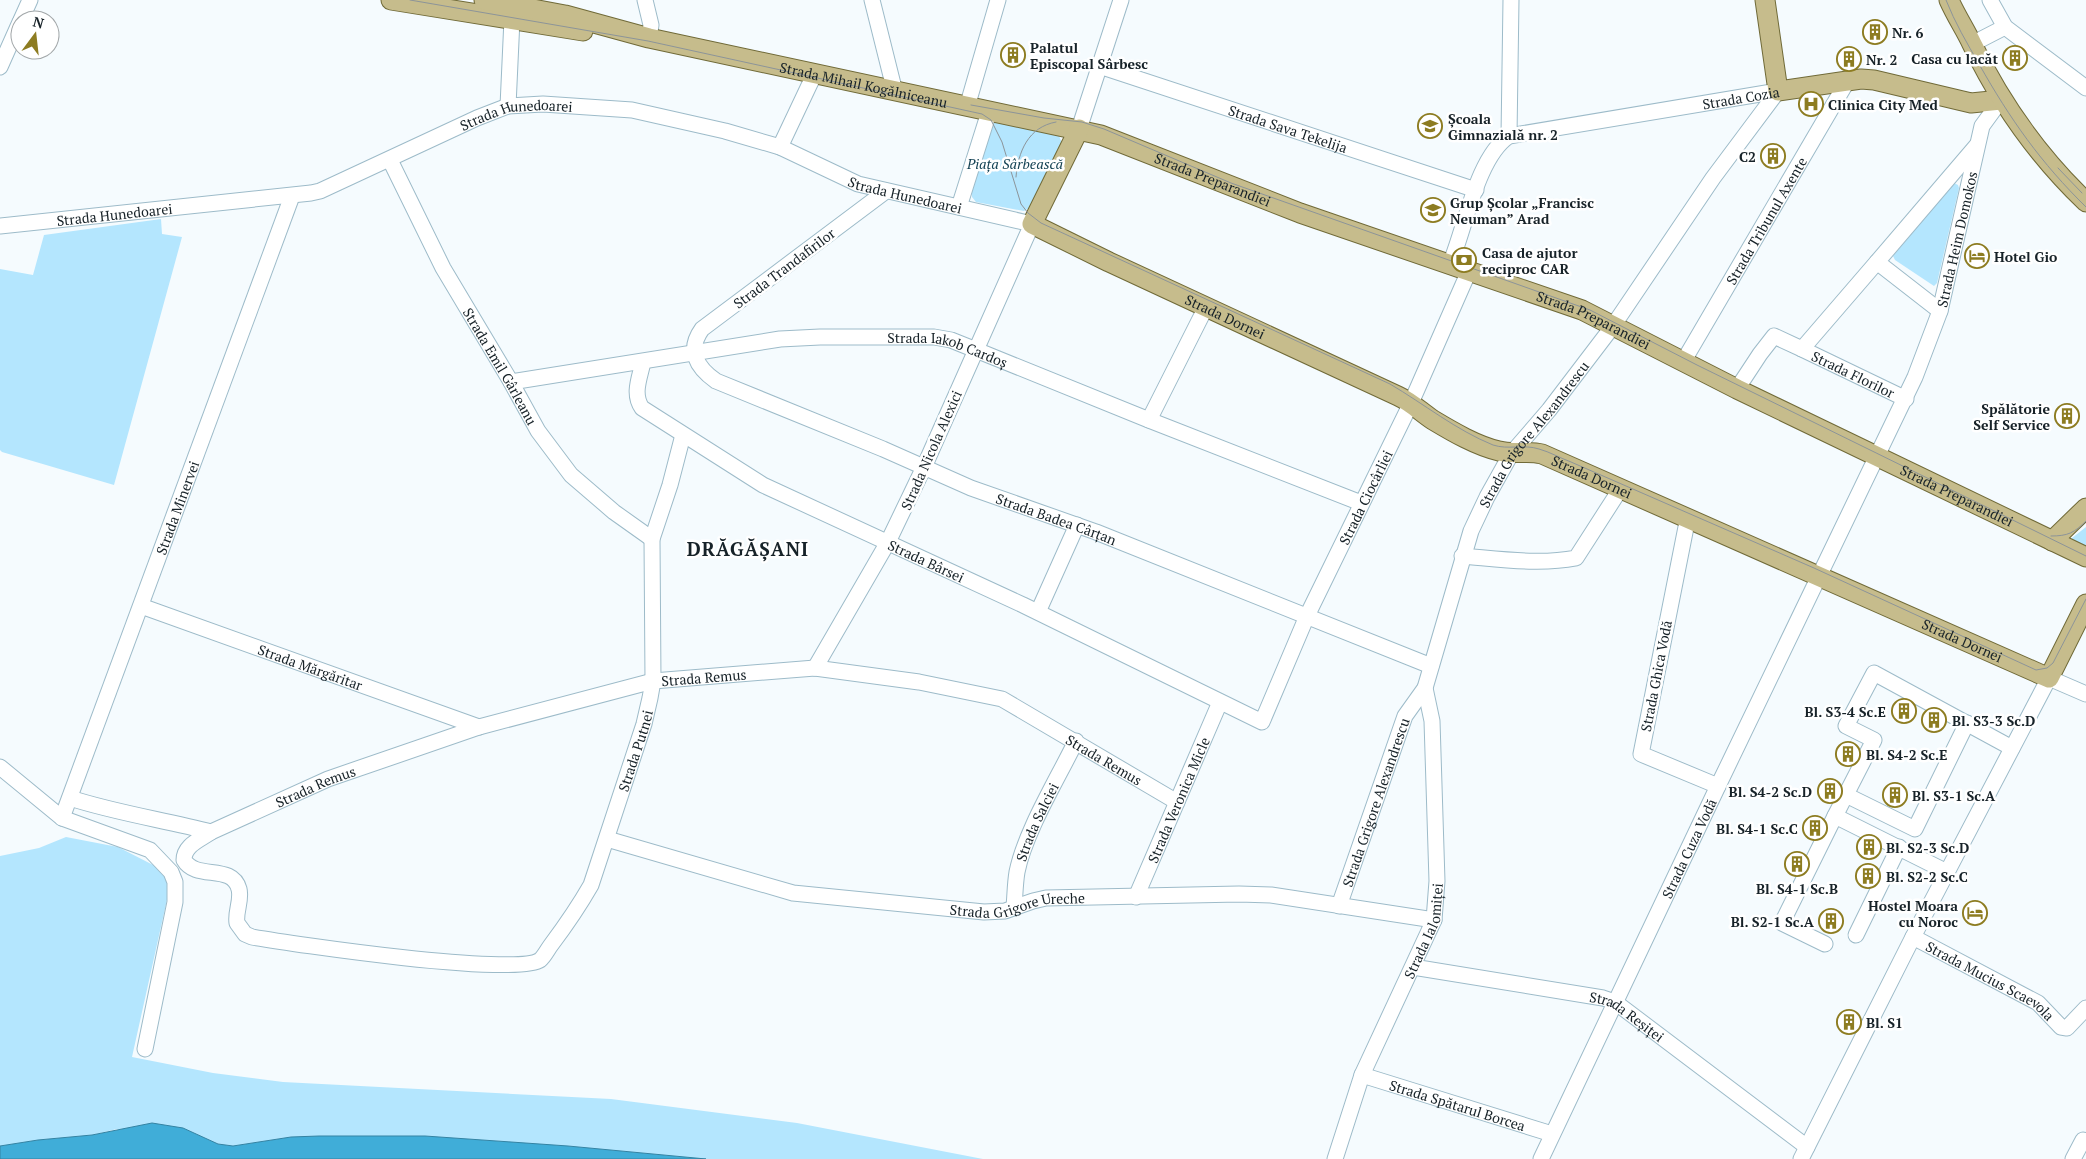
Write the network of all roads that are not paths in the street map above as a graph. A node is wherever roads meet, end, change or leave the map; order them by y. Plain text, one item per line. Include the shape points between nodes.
1 (391, 0) edge
2 (484, 0) edge
3 (644, 0) edge
4 (872, 0) edge
5 (998, 0) edge
6 (1121, 0) edge
7 (1511, 0) edge
8 (1765, 0) edge
9 (1950, 0) edge
10 (1990, 0) edge
11 (512, 19) junction
12 (2005, 27) junction
13 (648, 38) junction
14 (10, 44) edge
15 (1972, 44) junction
16 (1099, 66) junction
17 (0, 68) edge
18 (814, 75) junction
19 (1848, 80) junction
20 (2086, 88) edge
21 (1778, 91) junction
22 (895, 92) junction
23 (2001, 100) junction
24 (508, 106) junction
25 (967, 107) junction
26 (989, 112) junction
27 (1079, 129) junction
28 (1509, 136) junction
29 (1978, 143) junction
30 (780, 146) junction
31 (390, 160) junction
32 (1476, 190) junction
33 (886, 191) junction
34 (292, 196) junction
35 (2086, 202) edge
36 (959, 206) junction
37 (1032, 224) junction
38 (0, 227) edge
39 (1877, 262) junction
40 (1450, 264) junction
41 (1469, 272) junction
42 (1206, 307) junction
43 (1940, 311) junction
44 (1613, 326) junction
45 (1802, 349) junction
46 (976, 350) junction
47 (695, 353) junction
48 (643, 362) junction
49 (1682, 362) junction
50 (511, 382) junction
51 (1737, 390) junction
52 (1906, 399) junction
53 (1411, 403) junction
54 (1148, 420) junction
55 (683, 435) junction
56 (1511, 454) junction
57 (1877, 457) junction
58 (924, 467) junction
59 (1621, 488) junction
60 (1361, 503) junction
61 (2086, 508) edge
62 (1688, 517) junction
63 (1077, 525) junction
64 (652, 539) junction
65 (2052, 541) junction
66 (888, 542) junction
67 (1462, 556) junction
68 (2086, 558) edge
69 (1818, 576) junction
70 (2086, 604) edge
71 (141, 606) junction
72 (1038, 612) junction
73 (1307, 616) junction
74 (1431, 666) junction
75 (815, 668) junction
76 (2048, 678) junction
77 (653, 681) junction
78 (1425, 688) junction
79 (2086, 694) edge
80 (1220, 702) junction
81 (1406, 716) junction
82 (1432, 720) junction
83 (1262, 722) joint
84 (1967, 724) junction
85 (480, 727) junction
86 (1076, 742) junction
87 (2012, 748) junction
88 (0, 767) edge
89 (1718, 786) junction
90 (1846, 794) junction
91 (70, 798) junction
92 (1177, 802) junction
93 (1835, 816) junction
94 (62, 818) junction
95 (217, 830) junction
96 (607, 839) junction
97 (1899, 847) junction
98 (1947, 872) junction
99 (1136, 897) junction
100 (1339, 906) junction
101 (1014, 908) junction
102 (1434, 920) junction
103 (1856, 935) dead end
104 (1913, 937) junction
105 (1825, 944) dead end
106 (539, 960) joint
107 (1413, 967) junction
108 (1615, 1002) junction
109 (2086, 1008) edge
110 (145, 1049) dead end
111 (1362, 1075) junction
112 (1552, 1134) junction
113 (2082, 1140) dead end
114 (1804, 1153) edge
115 (1335, 1159) edge
116 (1541, 1159) edge
117 (2073, 1159) edge

1 - 11 main road, Strada Mihail Kogălniceanu
2 - 13 main road, Strada Mihail Kogălniceanu via 565,15
3 - 13 street via 651,25
4 - 22 street
5 - 25 street
6 - 16 street
7 - 28 street
8 - 21 main road
9 - 15 main road
10 - 12 street
11 - 13 main road, Strada Mihail Kogălniceanu
11 - 24 street
12 - 15 street
12 - 20 street
13 - 18 main road, Strada Mihail Kogălniceanu
14 - 17 street
15 - 23 main road
16 - 27 street
16 - 32 street, Strada Sava Tekelija
18 - 22 main road, Strada Mihail Kogălniceanu
18 - 30 street
19 - 21 main road, Strada Cozia
19 - 23 main road, Strada Cozia via 1874,80 1971,103
19 - 49 street, Strada Tribunul Axente
21 - 28 street, Strada Cozia
21 - 44 street, Strada Grigore Alexandrescu via 1713,178
22 - 25 main road, Strada Mihail Kogălniceanu
23 - 29 street, Strada Heim Domokos via 1982,126
23 - 35 main road via 2046,161
24 - 30 street, Strada Hunedoarei via 543,104 632,110
24 - 31 street, Strada Hunedoarei
25 - 26 main road, Strada Mihail Kogălniceanu
26 - 27 main road, Strada Mihail Kogălniceanu
26 - 36 street
27 - 37 main road
27 - 40 main road, Strada Preparandiei via 1300,213
28 - 32 street via 1491,154
29 - 39 street, Strada Heim Domokos
29 - 43 street, Strada Heim Domokos
30 - 33 street, Strada Hunedoarei via 843,178
31 - 34 street, Strada Hunedoarei via 320,191
31 - 50 street, Strada Emil Gârleanu via 443,268
32 - 40 street
33 - 36 street, Strada Hunedoarei
33 - 47 street, Strada Trandafirilor via 702,329 695,343
34 - 38 street, Strada Hunedoarei
34 - 71 street, Strada Minervei
36 - 37 street, Strada Hunedoarei
37 - 42 main road, Strada Dornei
37 - 46 street, Strada Nicola Alexici
39 - 43 street, Strada Heim Domokos
39 - 45 street, Strada Florilor
40 - 41 main road, Strada Preparandiei
41 - 44 main road, Strada Preparandiei via 1582,310
41 - 53 street, Strada Ciocârliei
42 - 53 main road, Strada Dornei
42 - 54 street
43 - 52 street
44 - 49 main road, Strada Preparandiei
44 - 56 street, Strada Grigore Alexandrescu
45 - 51 street, Strada Florilor via 1774,336
45 - 52 street, Strada Florilor
46 - 47 street, Strada Iakob Cardoș via 934,337 820,337 780,339
46 - 54 street, Strada Iakob Cardoș
46 - 58 street, Strada Nicola Alexici
47 - 48 street, Strada Iakob Cardoș
47 - 58 street, Strada Badea Cârțan via 704,373 716,381
48 - 50 street, Strada Iakob Cardoș
48 - 55 street, Strada Bârsei via 636,393 638,402
49 - 51 main road, Strada Preparandiei
50 - 64 street, Strada Emil Gârleanu via 538,431 571,475
51 - 57 main road, Strada Preparandiei
52 - 57 street
53 - 56 main road, Strada Dornei via 1433,420 1462,435
53 - 60 street, Strada Ciocârliei
54 - 60 street, Strada Iakob Cardoș
55 - 64 street, Strada Putnei
55 - 66 street, Strada Bârsei via 763,485
56 - 59 main road, Strada Dornei via 1542,454
56 - 67 street, Strada Grigore Alexandrescu via 1471,530
57 - 65 main road, Strada Preparandiei
57 - 69 street, Strada Cuza Vodă
58 - 63 street, Strada Badea Cârțan via 971,488
58 - 66 street, Strada Nicola Alexici
59 - 62 main road, Strada Dornei
59 - 67 street via 1576,558 1562,561
60 - 73 street, Strada Ciocârliei
61 - 65 main road
62 - 69 main road, Strada Dornei
62 - 89 street, Strada Ghica Vodă via 1641,754
63 - 72 street
63 - 73 street, Strada Badea Cârțan
64 - 77 street, Strada Putnei
65 - 68 main road, Strada Preparandiei
66 - 72 street, Strada Bârsei
66 - 75 street, Strada Nicola Alexici
67 - 74 street, Strada Grigore Alexandrescu
69 - 76 main road, Strada Dornei
69 - 89 street, Strada Cuza Vodă
70 - 76 main road, Strada Mucius Scaevola
71 - 85 street, Strada Mărgăritar
71 - 91 street, Strada Minervei
72 - 80 street, Strada Bârsei
73 - 74 street, Strada Badea Cârțan
73 - 83 street, Strada Ciocârliei
74 - 78 street, Strada Grigore Alexandrescu
75 - 77 street, Strada Remus
75 - 86 street, Strada Remus via 919,682 1002,699
76 - 79 street
76 - 87 street, Strada Mucius Scaevola
77 - 85 street, Strada Remus
77 - 96 street, Strada Putnei via 644,724
78 - 81 street, Strada Grigore Alexandrescu
78 - 82 street, Strada Ialomiței
80 - 83 street, Strada Bârsei
80 - 92 street, Strada Veronica Micle
81 - 82 street
81 - 100 street, Strada Grigore Alexandrescu
82 - 102 street, Strada Ialomiței via 1437,881
84 - 87 street
84 - 90 street via 1915,829
84 - 90 street via 1874,673 1846,726 1874,740
85 - 95 street, Strada Remus via 328,779
86 - 92 street, Strada Remus
86 - 101 street, Strada Salciei via 1020,858
87 - 98 street, Strada Mucius Scaevola
88 - 94 street
89 - 108 street, Strada Cuza Vodă
90 - 93 street
91 - 94 street, Strada Minervei
91 - 95 street via 90,805
92 - 99 street, Strada Veronica Micle
93 - 97 street
93 - 105 street via 1782,923
94 - 110 street via 150,850 171,872 175,882 171,929
95 - 106 street, Strada Remus via 189,846 184,860 191,868 226,875 237,883 240,892 237,924 245,934 301,946 469,964 524,965
96 - 101 street, Strada Grigore Ureche via 793,893 984,912
96 - 106 street, Strada Putnei via 592,885 578,910
97 - 98 street
97 - 103 street
98 - 104 street, Strada Mucius Scaevola
99 - 100 street, Strada Grigore Ureche via 1270,895
99 - 101 street, Strada Grigore Ureche via 1046,898
100 - 102 street, Strada Grigore Ureche
102 - 107 street, Strada Ialomiței
104 - 109 street, Strada Mucius Scaevola via 2038,1003 2061,1028 2067,1028
104 - 114 street, Strada Mucius Scaevola
107 - 108 street, Strada Reșiței
107 - 111 street, Strada Ialomiței
108 - 112 street, Strada Cuza Vodă
108 - 114 street, Strada Reșiței
111 - 112 street, Strada Spătarul Borcea
111 - 115 street, Strada Ialomiței
112 - 116 street, Strada Cuza Vodă
113 - 117 street

